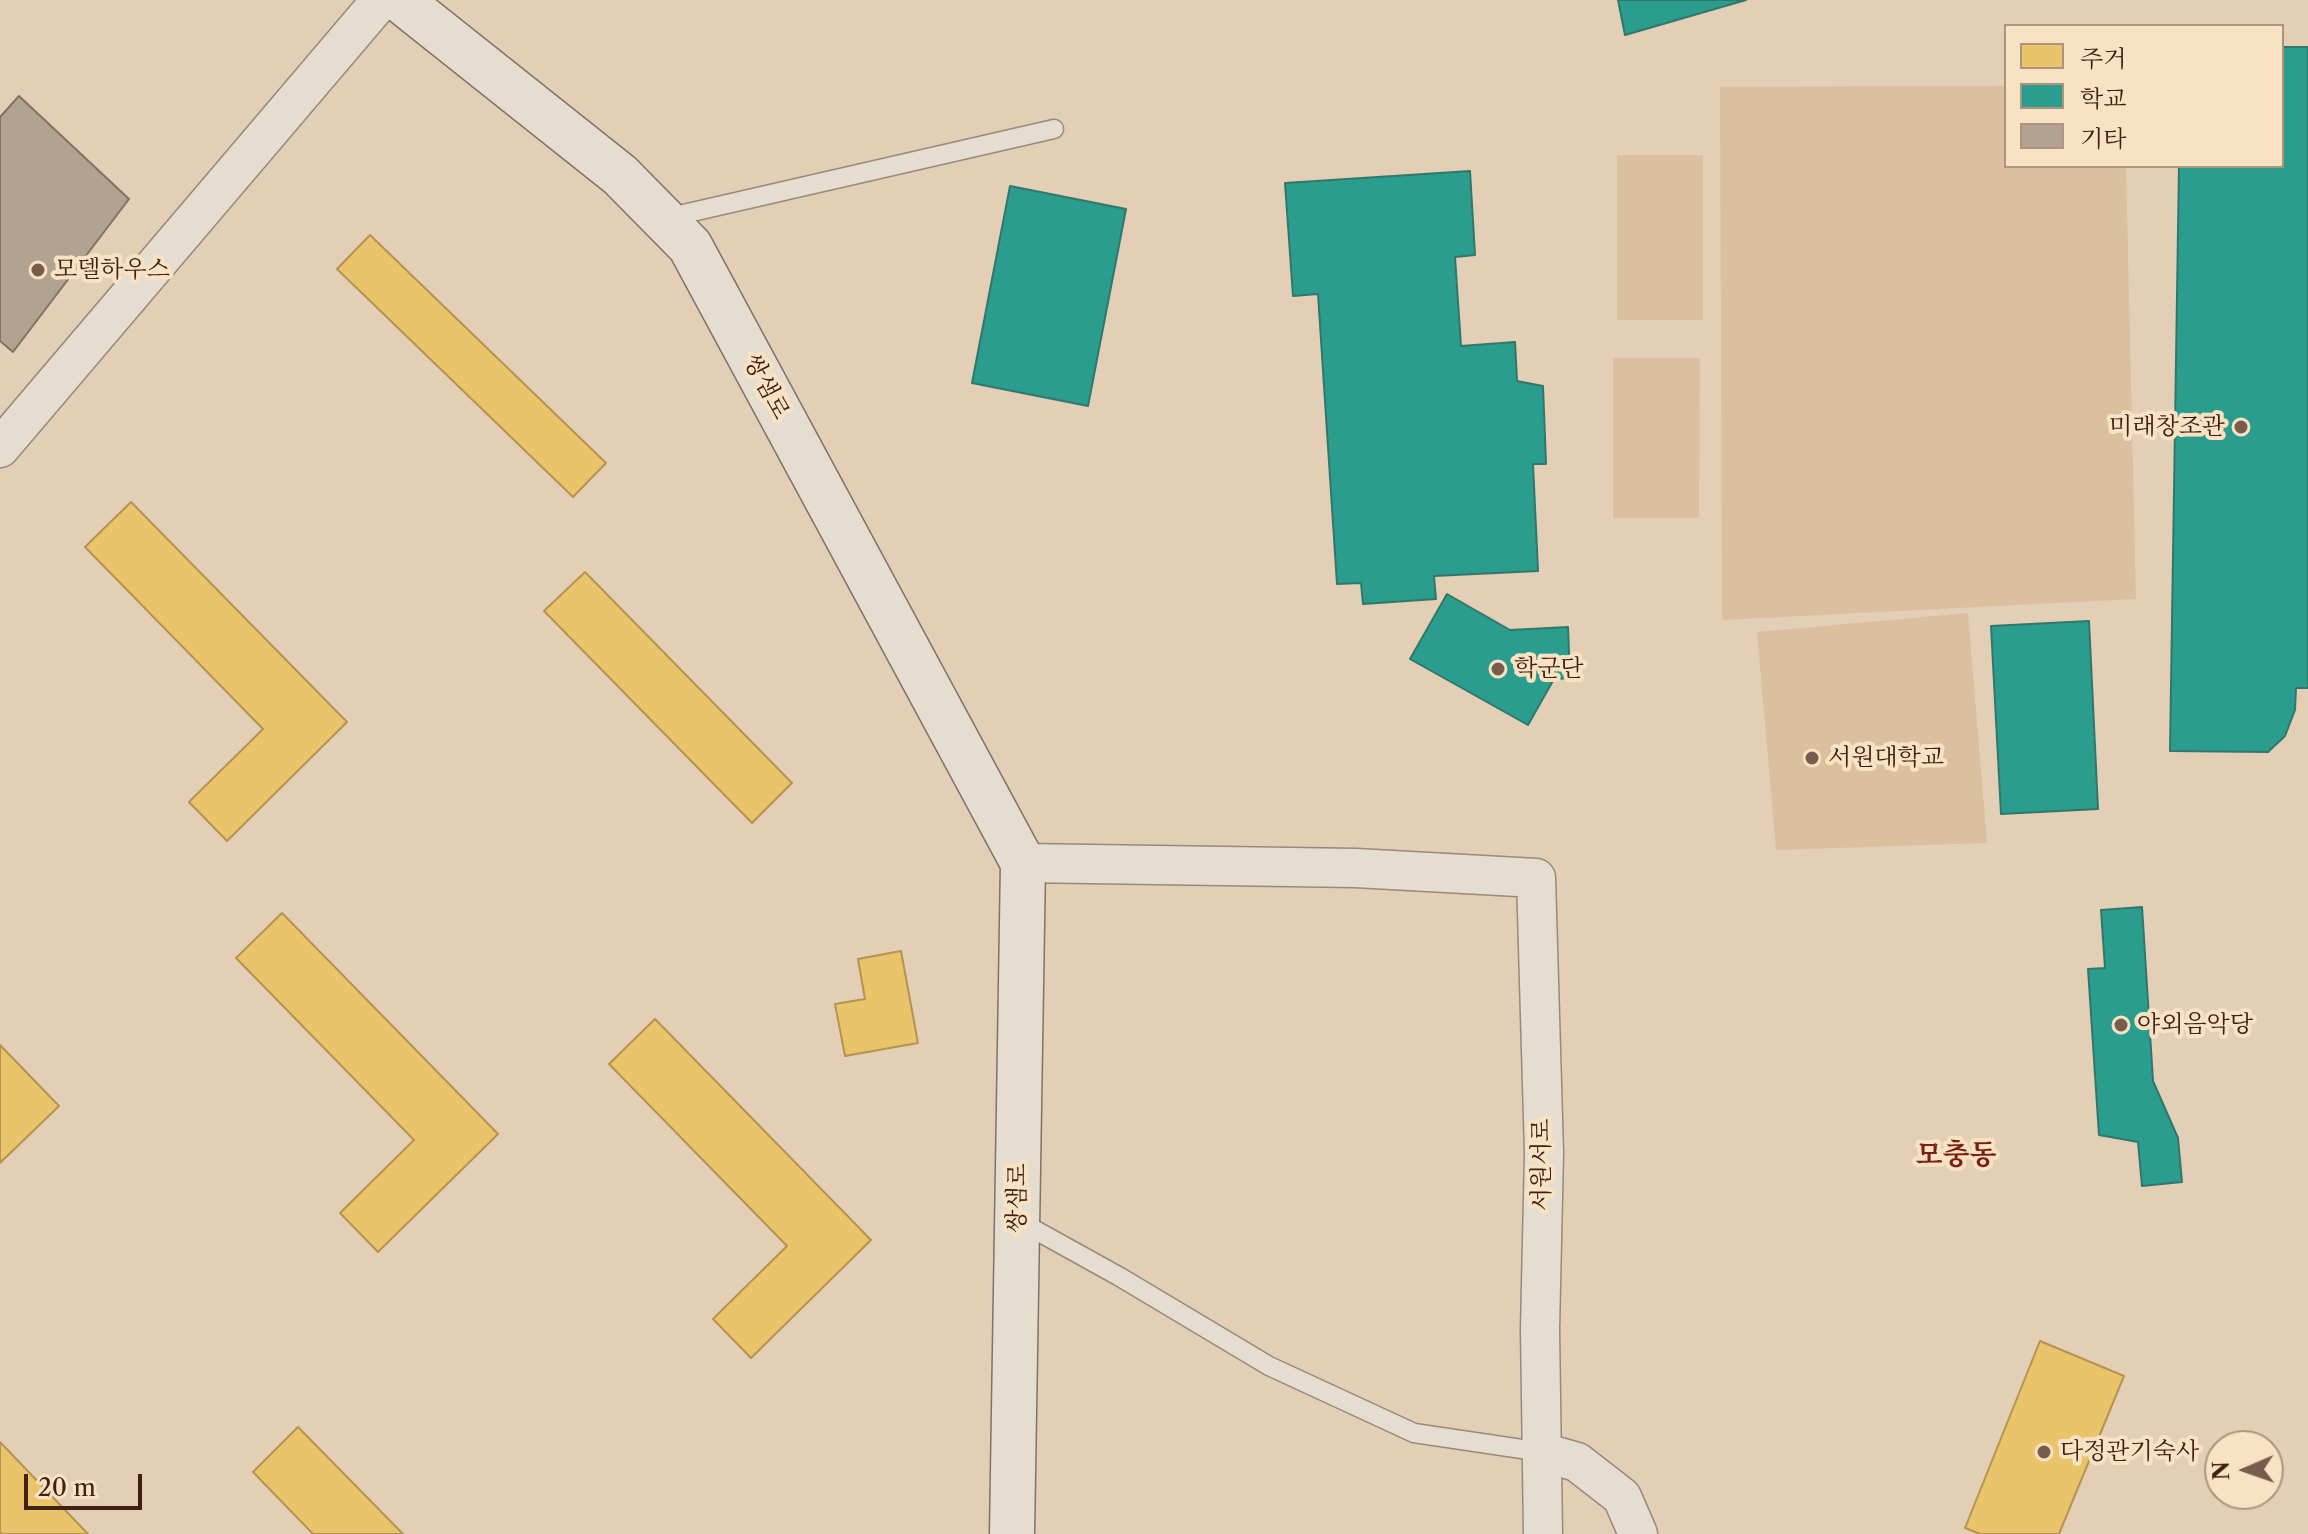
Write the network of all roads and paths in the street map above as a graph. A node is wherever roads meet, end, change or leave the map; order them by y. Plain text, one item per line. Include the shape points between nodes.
1 (381, 0) edge
2 (400, 0) edge
3 (1054, 129) dead end
4 (664, 219) junction
5 (0, 448) edge
6 (1023, 863) junction
7 (1018, 1220) junction
8 (1542, 1452) junction
9 (1012, 1534) edge
10 (1543, 1534) edge
11 (1638, 1534) edge

1 - 5 street
2 - 4 street, 쌍샘로 via 620,175
3 - 4 lane
4 - 6 street, 쌍샘로 via 690,246
6 - 7 street, 쌍샘로
6 - 8 street, 서원서로 via 1356,868 1536,878 1544,1153
7 - 8 lane via 1269,1366 1414,1433
7 - 9 street, 쌍샘로
8 - 10 street, 서원서로
8 - 11 street via 1577,1462 1622,1497

